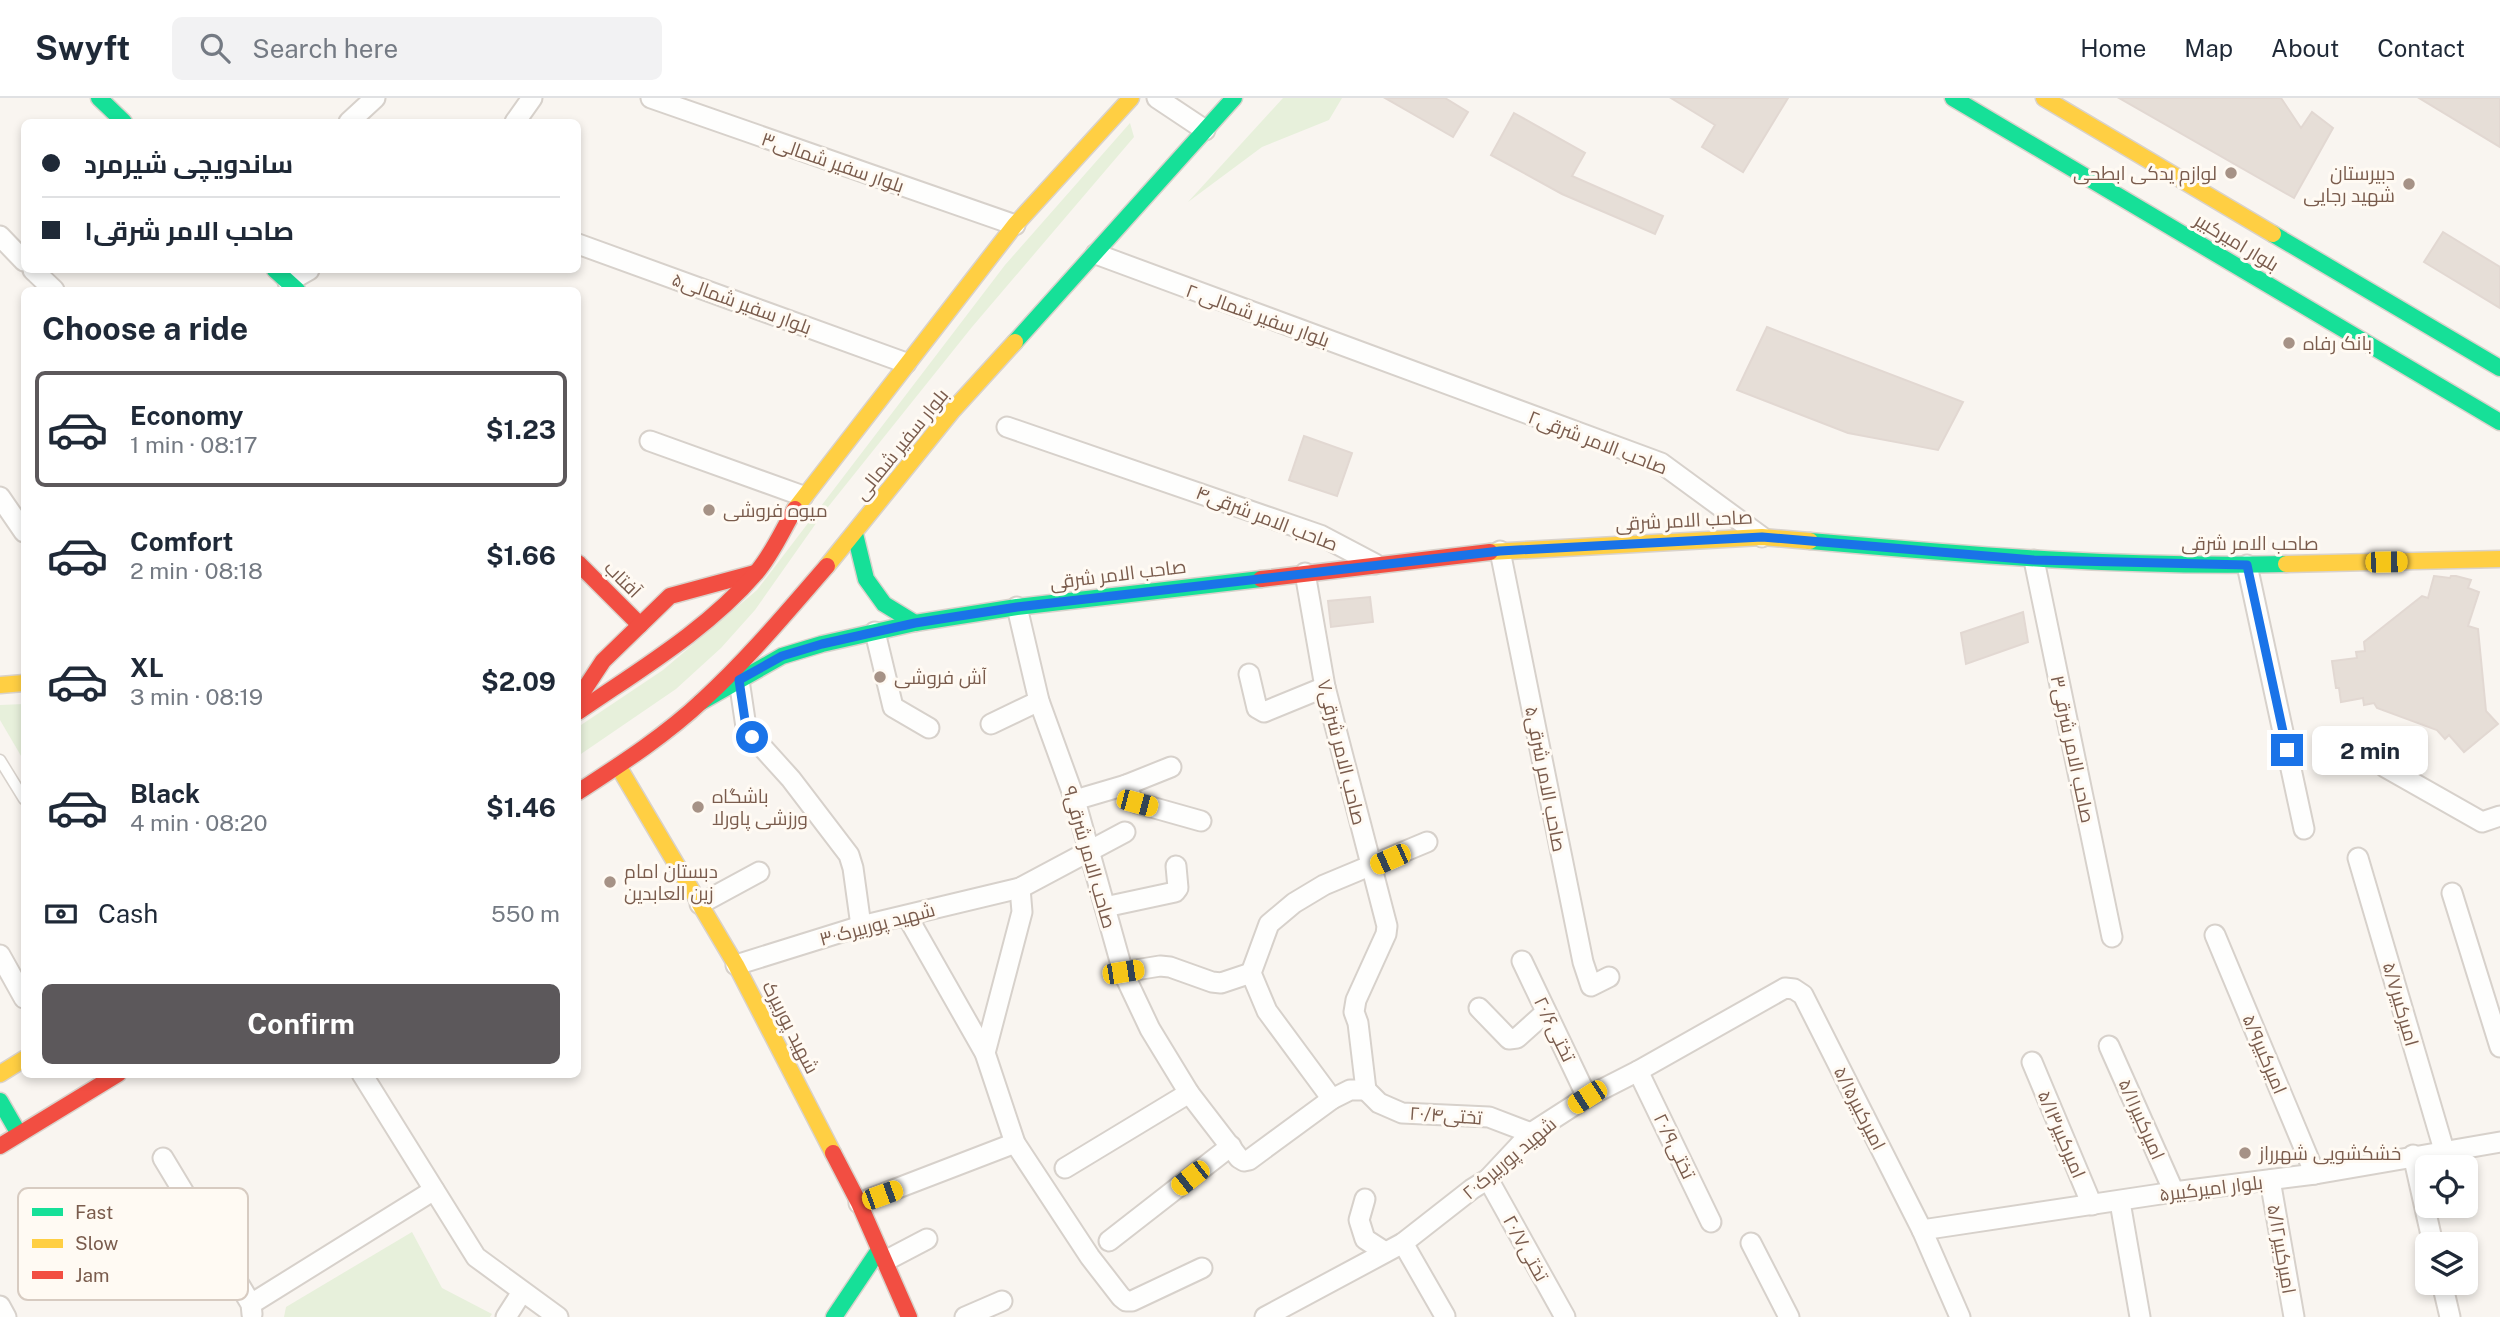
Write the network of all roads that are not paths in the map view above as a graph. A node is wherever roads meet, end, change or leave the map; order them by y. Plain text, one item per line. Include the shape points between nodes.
1 (99, 98) edge
2 (375, 98) edge
3 (532, 98) edge
4 (651, 98) edge
5 (1131, 98) edge
6 (1157, 98) edge
7 (1234, 98) edge
8 (1953, 98) edge
9 (2043, 98) edge
10 (121, 119) edge
11 (352, 119) edge
12 (517, 119) edge
13 (1205, 130) junction
14 (1015, 225) junction
15 (0, 236) edge
16 (581, 245) edge
17 (1096, 254) junction
18 (21, 258) edge
19 (36, 273) edge
20 (303, 273) edge
21 (287, 281) edge
22 (51, 287) edge
23 (906, 363) junction
24 (2500, 368) edge
25 (1419, 375) joint
26 (2500, 422) edge
27 (1007, 427) dead end
28 (650, 441) dead end
29 (803, 496) junction
30 (0, 497) edge
31 (21, 528) edge
32 (855, 534) junction
33 (1762, 537) junction
34 (1500, 551) junction
35 (2034, 560) junction
36 (2499, 562) edge
37 (1375, 564) junction
38 (2247, 565) junction
39 (581, 566) edge
40 (757, 572) junction
41 (1306, 573) junction
42 (1017, 607) junction
43 (915, 623) junction
44 (640, 625) junction
45 (875, 632) junction
46 (614, 649) junction
47 (581, 663) edge
48 (1249, 674) dead end
49 (739, 680) junction
50 (21, 683) edge
51 (0, 685) edge
52 (1325, 687) junction
53 (581, 694) edge
54 (1040, 701) junction
55 (701, 702) junction
56 (581, 710) edge
57 (991, 724) dead end
58 (929, 728) dead end
59 (0, 760) edge
60 (618, 766) junction
61 (1171, 767) dead end
62 (2385, 767) dead end
63 (1126, 785) junction
64 (581, 790) edge
65 (21, 794) edge
66 (1075, 800) junction
67 (2500, 816) edge
68 (1202, 821) dead end
69 (2305, 829) dead end
70 (1125, 832) dead end
71 (1427, 842) dead end
72 (1089, 851) junction
73 (2358, 858) dead end
74 (1176, 866) dead end
75 (1371, 867) junction
76 (759, 873) dead end
77 (1020, 888) junction
78 (2452, 893) dead end
79 (700, 904) junction
80 (1105, 907) junction
81 (907, 916) junction
82 (861, 926) junction
83 (2215, 935) dead end
84 (2112, 937) dead end
85 (0, 955) edge
86 (1522, 961) dead end
87 (736, 965) junction
88 (1123, 972) junction
89 (1251, 973) junction
90 (1609, 977) dead end
91 (1794, 989) joint
92 (21, 993) edge
93 (1479, 1008) dead end
94 (1546, 1012) junction
95 (2109, 1046) dead end
96 (2500, 1047) edge
97 (985, 1053) junction
98 (21, 1061) edge
99 (2032, 1062) dead end
100 (1638, 1071) junction
101 (0, 1074) edge
102 (111, 1078) edge
103 (364, 1078) edge
104 (1366, 1090) junction
105 (1189, 1093) junction
106 (1587, 1097) junction
107 (1332, 1099) junction
108 (0, 1101) edge
109 (1531, 1133) junction
110 (19, 1134) junction
111 (2500, 1142) edge
112 (1015, 1143) junction
113 (0, 1146) edge
114 (1231, 1146) junction
115 (2444, 1150) junction
116 (2413, 1156) junction
117 (163, 1158) dead end
118 (1065, 1168) dead end
119 (2315, 1174) junction
120 (1488, 1179) junction
121 (2270, 1180) junction
122 (180, 1188) edge
123 (434, 1190) junction
124 (2174, 1192) junction
125 (1365, 1199) dead end
126 (2120, 1202) junction
127 (859, 1203) junction
128 (2092, 1205) junction
129 (1712, 1222) dead end
130 (1922, 1230) junction
131 (2430, 1232) edge
132 (927, 1239) dead end
133 (1109, 1241) dead end
134 (1751, 1243) dead end
135 (1394, 1247) junction
136 (882, 1255) junction
137 (1202, 1268) dead end
138 (522, 1292) junction
139 (2445, 1295) edge
140 (1002, 1301) dead end
141 (0, 1306) edge
142 (252, 1311) edge
143 (1445, 1316) edge
144 (6, 1317) edge
145 (506, 1317) edge
146 (558, 1317) edge
147 (834, 1317) edge
148 (909, 1317) edge
149 (965, 1317) edge
150 (1265, 1317) edge
151 (1565, 1317) edge
152 (1789, 1317) edge
153 (1960, 1317) edge
154 (2140, 1317) edge
155 (2294, 1317) edge
156 (2450, 1317) edge

1 - 10 main road
2 - 11 street
3 - 12 street
4 - 14 street, بلوار سفیر شمالی۳
5 - 14 main road
6 - 13 street
7 - 13 main road, بلوار سفیر شمالی
8 - 26 main road, بلوار امیرکبیر via 2259,273
9 - 24 main road, بلوار امیرکبیر via 2276,244
13 - 17 main road, بلوار سفیر شمالی
14 - 23 main road
15 - 18 street
16 - 23 street, بلوار سفیر شمالی۵
17 - 25 street, بلوار سفیر شمالی ۲
17 - 32 main road, بلوار سفیر شمالی via 953,410
19 - 22 street
20 - 21 street
23 - 29 main road
25 - 33 street, ۲صاحب الامر شرقی via 1661,463
27 - 37 street, صاحب الامر شرقی۴ via 1320,535
28 - 29 street
29 - 40 main road
30 - 31 street
32 - 43 main road via 866,579 884,604
32 - 55 main road, بلوار سفیر شمالی via 749,655
33 - 34 main road, صاحب الامر شرقی
33 - 35 main road, صاحب الامر شرقی
34 - 37 main road, صاحب الامر شرقی
34 - 90 street, صاحب الامر شرقی۵ via 1583,962 1591,986
35 - 38 main road, صاحب الامر شرقی
35 - 84 street, صاحب الامر شرقی۳
36 - 38 main road, صاحب الامر شرقی
37 - 41 main road, صاحب الامر شرقی
38 - 69 street
39 - 44 main road, آفتاب
40 - 44 main road via 670,596
40 - 56 main road via 672,647
41 - 42 main road, صاحب الامر شرقی
41 - 52 street, صاحب الامر شرقی۷
42 - 43 main road, صاحب الامر شرقی
42 - 54 street, صاحب الامر شرقی۹
43 - 45 main road, صاحب الامر شرقی
44 - 46 main road
45 - 49 main road, صاحب الامر شرقی via 782,656
45 - 58 street via 893,707
46 - 47 main road
46 - 53 main road
48 - 52 street via 1257,708 1264,712
49 - 55 main road, صاحب الامر شرقی
49 - 82 street via 746,727 752,737 849,855
50 - 51 main road
52 - 75 street, صاحب الامر شرقی۷
54 - 57 street
54 - 66 street, صاحب الامر شرقی۹
55 - 60 main road, بلوار سفیر شمالی
59 - 65 lane
60 - 64 main road, بلوار سفیر شمالی
60 - 79 main road, شهید پوربیرک
61 - 63 street
62 - 67 street via 2482,822
63 - 66 street
63 - 68 street via 1137,803
66 - 72 street, صاحب الامر شرقی۹
70 - 72 street, شهید پوربیرک۳۰
71 - 75 street
72 - 77 street, شهید پوربیرک۳۰
72 - 80 street, صاحب الامر شرقی۹
73 - 115 street, امیرکبیر۵/۷
74 - 80 street via 1175,892
75 - 89 street via 1324,885 1274,917
75 - 104 street, صاحب الامر شرقی۷ via 1387,926 1354,1012
76 - 79 street
77 - 81 street, شهید پوربیرک۳۰
77 - 97 street via 1022,912
78 - 96 street
79 - 87 main road, شهید پوربیرک
80 - 88 street, صاحب الامر شرقی۹
81 - 82 street, شهید پوربیرک۳۰
81 - 97 street
82 - 87 street, شهید پوربیرک۳۰
83 - 119 street, امیرکبیر۵/۹
85 - 92 street
86 - 94 street, تختی۲۰/۶
87 - 127 main road, شهید پوربیرک
88 - 89 street via 1170,967 1221,983
88 - 105 street, صاحب الامر شرقی۹ via 1150,1029
89 - 107 street via 1267,1012
91 - 100 street, شهید پوربیرک۲۰ via 1785,988
91 - 130 street, امیرکبیر۵/۱۵ via 1803,995
93 - 94 street via 1508,1039 1517,1038
94 - 106 street, تختی۲۰/۶
95 - 124 street, امیرکبیر۵/۱۱
97 - 112 street
98 - 101 main road
99 - 128 street, امیرکبیر۵/۱۳
100 - 106 street, شهید پوربیرک۲۰
100 - 129 street, تختی۲۰/۹
102 - 110 main road
103 - 123 street
104 - 107 street via 1350,1090
104 - 109 street, تختی۲۰/۴ via 1379,1103 1402,1113 1489,1117
105 - 114 street, صاحب الامر شرقی۹
105 - 118 street
106 - 109 street, شهید پوربیرک۲۰
107 - 114 street, صاحب الامر شرقی۹ via 1249,1160 1238,1157
108 - 110 main road
109 - 120 street, شهید پوربیرک۲۰
110 - 113 main road
111 - 115 street, بلوار امیرکبیر۵
112 - 127 street
112 - 137 street via 1090,1257 1126,1301
114 - 133 street
115 - 116 street, بلوار امیرکبیر۵
116 - 119 street, بلوار امیرکبیر۵
116 - 131 street
117 - 122 street
119 - 121 street, بلوار امیرکبیر۵
120 - 135 street, شهید پوربیرک۲۰
120 - 151 street, تختی۲۰/۷
121 - 124 street, بلوار امیرکبیر۵
121 - 155 street, امیرکبیر۵/۱۲
123 - 138 street via 476,1257
123 - 142 street
124 - 126 street, بلوار امیرکبیر۵
125 - 135 street via 1360,1220 1365,1239
126 - 128 street, بلوار امیرکبیر۵
126 - 154 street
127 - 136 main road, شهید پوربیرک
128 - 130 street, بلوار امیرکبیر۵
130 - 153 street, امیرکبیر۵/۱۵
132 - 136 street
134 - 152 street
135 - 143 street
135 - 150 street, شهید پوربیرک۲۰
136 - 147 main road
136 - 148 main road, شهید پوربیرک
138 - 145 street
138 - 146 street
139 - 156 street
140 - 149 street
141 - 144 street

